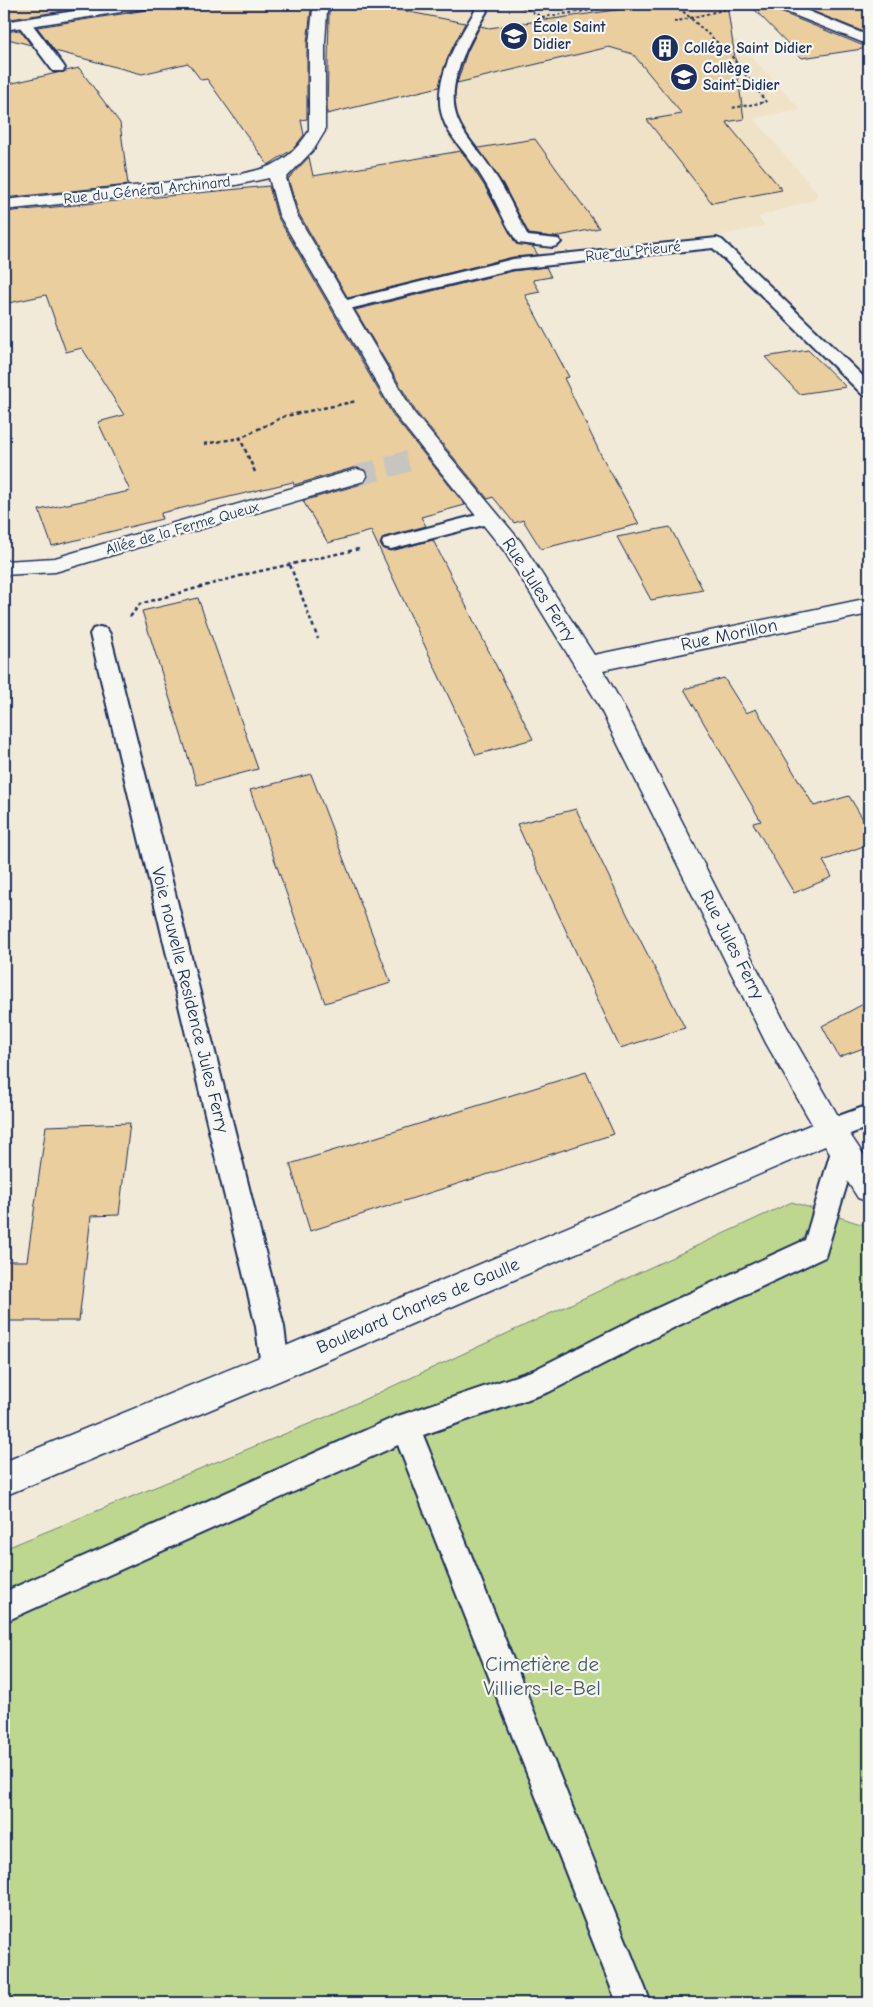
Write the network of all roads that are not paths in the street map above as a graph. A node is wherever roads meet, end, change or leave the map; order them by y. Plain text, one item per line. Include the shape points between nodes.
1 (146, 4) edge
2 (479, 4) edge
3 (779, 4) edge
4 (321, 6) edge
5 (25, 24) junction
6 (4, 26) edge
7 (869, 41) edge
8 (58, 68) dead end
9 (289, 164) junction
10 (4, 205) edge
11 (553, 242) dead end
12 (341, 306) junction
13 (869, 391) edge
14 (436, 452) junction
15 (415, 459) tunnel mouth
16 (357, 476) tunnel mouth
17 (489, 518) junction
18 (391, 543) road end
19 (4, 568) edge
20 (869, 606) edge
21 (100, 634) road end
22 (588, 664) junction
23 (869, 1116) edge
24 (837, 1141) junction
25 (869, 1188) edge
26 (275, 1367) junction
27 (404, 1427) junction
28 (4, 1479) edge
29 (4, 1607) edge
30 (634, 2003) edge

1 - 5 street
2 - 11 lane via 481,11 454,62 447,103 450,120 479,160 523,240
3 - 7 street
4 - 9 street, Rue Jules Ferry via 316,43 317,131
5 - 6 street
5 - 8 lane
9 - 10 street, Rue du Général Archinard via 236,180
9 - 12 street, Rue Jules Ferry via 277,177 288,215
12 - 13 lane, Rue du Prieuré via 513,264 717,243
12 - 14 street, Rue Jules Ferry via 406,416
14 - 15 street
14 - 17 street, Rue Jules Ferry
16 - 19 street, Allée de la Ferme Queux via 55,565
17 - 18 lane
17 - 22 street, Rue Jules Ferry via 513,547
20 - 22 street, Rue Morillon
21 - 26 lane, Voie nouvelle Residence Jules Ferry via 270,1327
22 - 24 street, Rue Jules Ferry via 776,1034
23 - 24 lane
24 - 25 street, Rue Jules Ferry
24 - 26 street, Boulevard Charles de Gaulle
24 - 27 lane via 816,1248 663,1319 539,1382
26 - 28 street, Boulevard Charles de Gaulle
27 - 29 lane
27 - 30 lane

